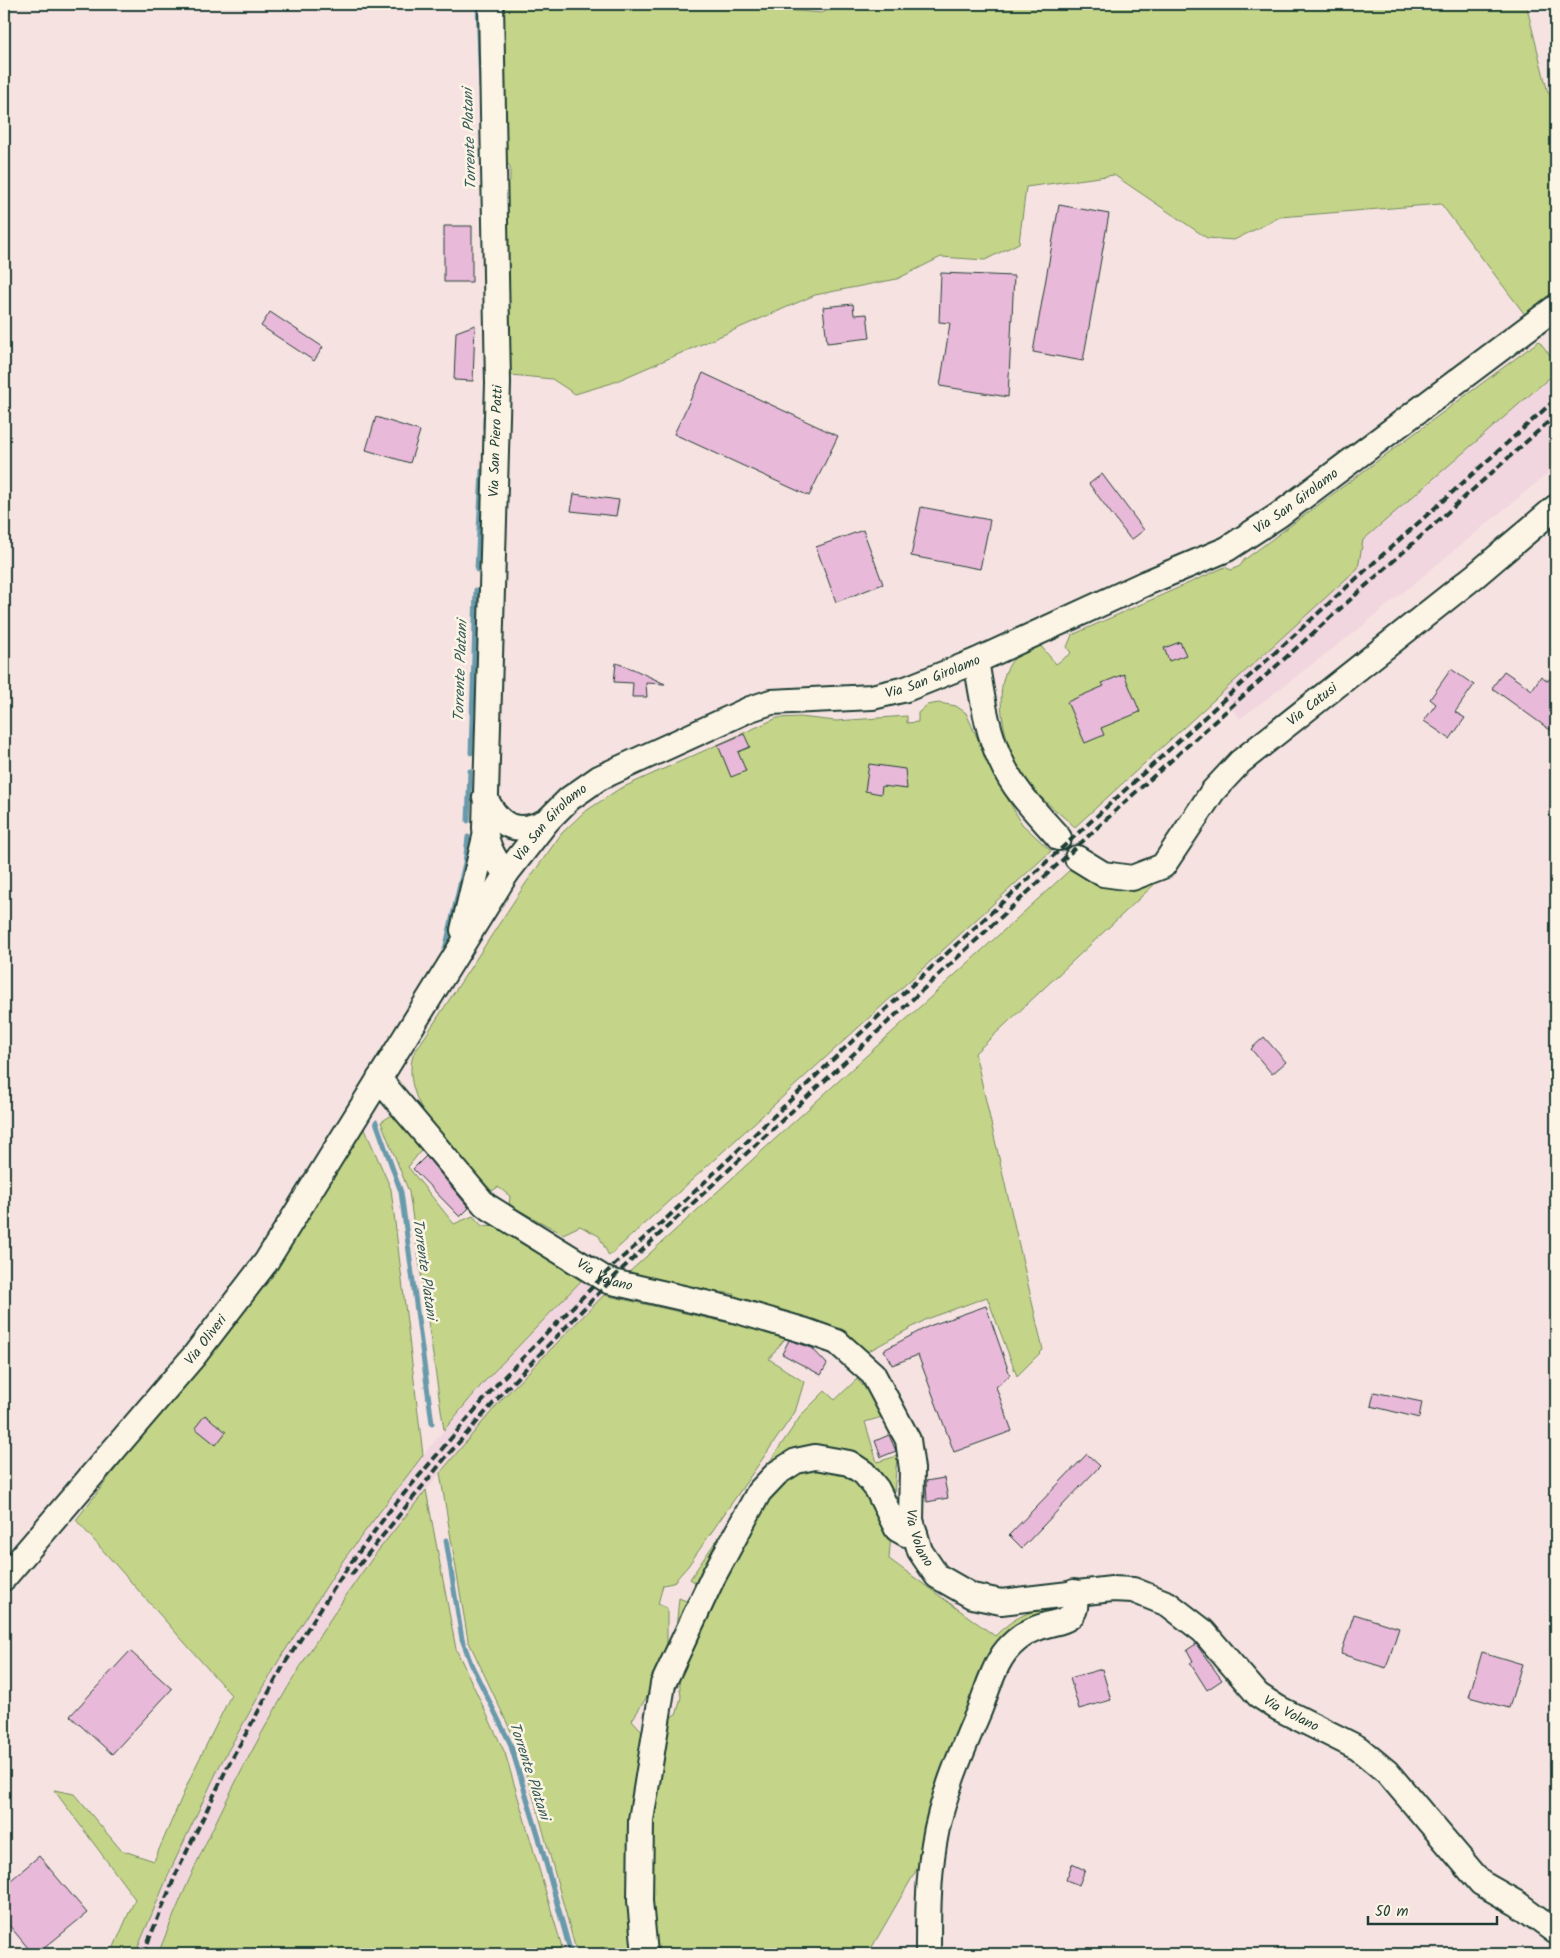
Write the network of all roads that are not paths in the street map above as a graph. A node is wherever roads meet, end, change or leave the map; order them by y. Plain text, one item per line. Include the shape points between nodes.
1 (491, 4) edge
2 (1556, 307) edge
3 (1556, 506) edge
4 (976, 661) junction
5 (485, 798) junction
6 (548, 820) junction
7 (485, 837) junction
8 (1059, 838) dead end
9 (1078, 858) dead end
10 (506, 874) junction
11 (457, 953) junction
12 (379, 1079) junction
13 (915, 1533) junction
14 (4, 1578) edge
15 (1074, 1592) junction
16 (1556, 1932) edge
17 (644, 1954) edge
18 (928, 1954) edge

1 - 5 street, Via San Piero Patti via 498,383
2 - 4 street, Via San Girolamo via 1279,515 1227,549
3 - 9 street, Via Catusi via 1476,575 1240,762 1213,791 1163,866 1132,878 1103,874
4 - 6 street, Via San Girolamo via 906,689 872,697 771,702 750,709 599,778 569,799
4 - 8 street via 987,721 1001,762 1022,796
5 - 6 street via 500,820 511,827 534,828
5 - 7 street, Via San Piero Patti
6 - 10 street, Via San Girolamo
7 - 10 street, Via San Piero Patti
7 - 11 street
10 - 11 street, Via San Girolamo
11 - 12 street, Via San Girolamo
12 - 13 street, Via Volano via 485,1205 608,1281 731,1309 837,1342 873,1374 908,1440 912,1470 911,1520
12 - 14 street, Via Oliveri via 266,1262 194,1356
13 - 15 street, Via Volano via 920,1551 937,1576 972,1596 1001,1602
13 - 17 street via 906,1534 897,1529 878,1489 864,1473 849,1463 815,1458 796,1461 777,1473 760,1492 713,1576 663,1684 641,1820 640,1901
15 - 16 street, Via Volano via 1134,1590 1186,1616 1204,1631 1258,1695 1358,1748 1387,1772 1481,1883 1518,1904
15 - 18 street via 1077,1604 1069,1618 1035,1629 1016,1640 1001,1657 973,1725 946,1797 934,1844

